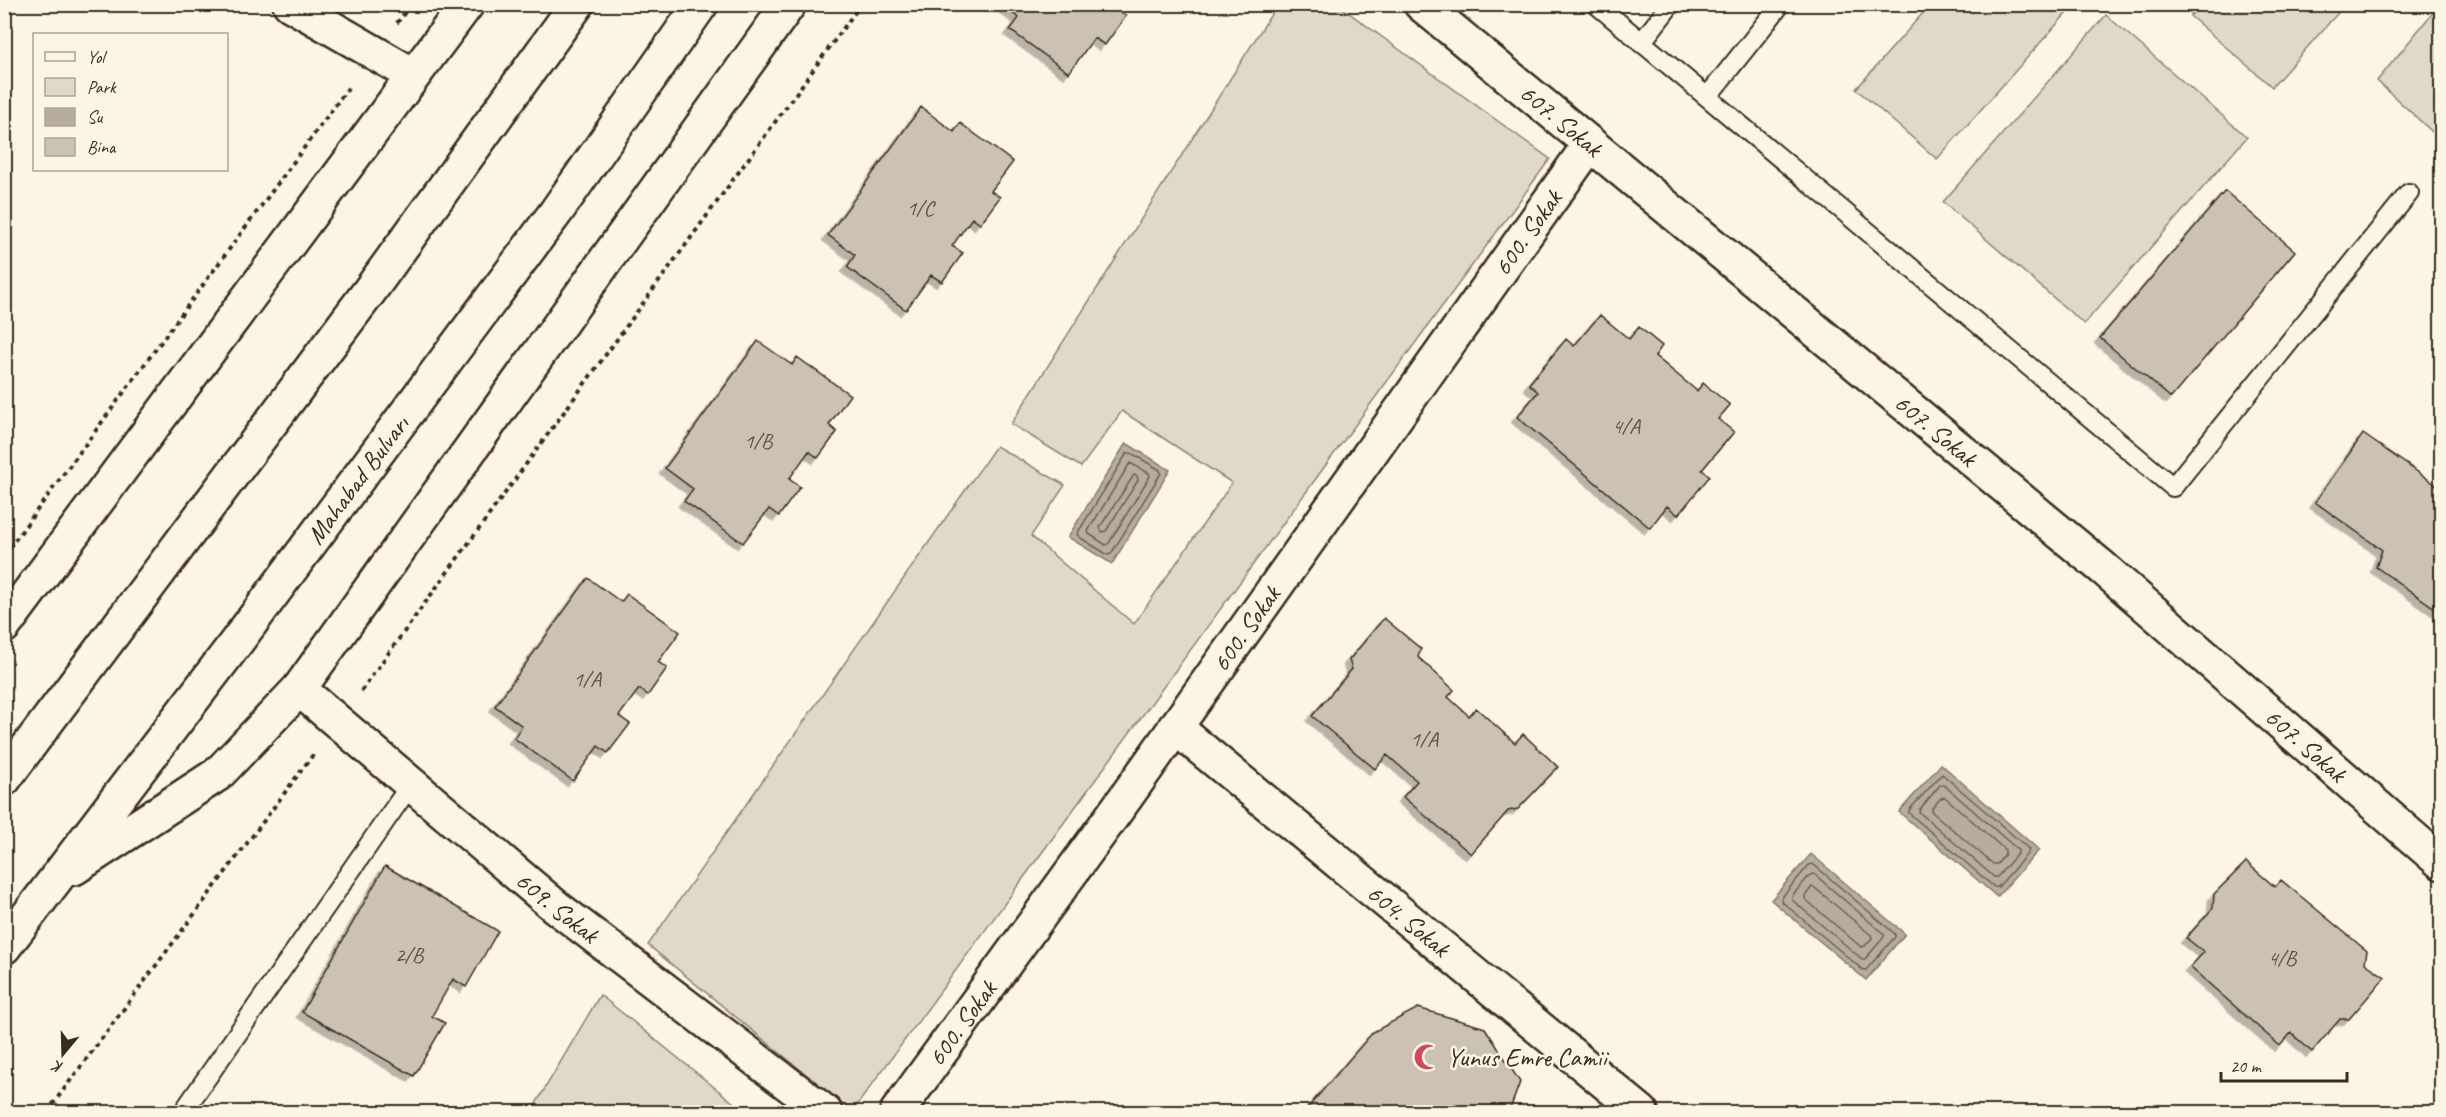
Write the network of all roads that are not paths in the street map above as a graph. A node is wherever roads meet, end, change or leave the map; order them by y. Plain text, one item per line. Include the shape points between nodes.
1 (290, 4) edge
2 (467, 4) edge
3 (577, 4) edge
4 (701, 4) edge
5 (789, 4) edge
6 (1420, 4) edge
7 (1596, 4) edge
8 (1671, 4) edge
9 (1781, 4) edge
10 (1641, 43) junction
11 (413, 75) junction
12 (1707, 97) junction
13 (1590, 144) junction
14 (2409, 193) dead end
15 (4, 626) edge
16 (299, 689) junction
17 (1175, 727) junction
18 (4, 779) edge
19 (411, 783) junction
20 (2442, 863) edge
21 (52, 882) junction
22 (4, 947) edge
23 (183, 1113) edge
24 (825, 1113) edge
25 (897, 1113) edge
26 (1641, 1113) edge

1 - 11 main road
2 - 11 main road
3 - 18 main road via 371,289
4 - 21 main road, Mahabad Bulvarı via 527,250 238,640
5 - 16 main road
6 - 13 main road, 607. Sokak
7 - 10 lane
8 - 10 lane
9 - 12 lane
10 - 12 lane
11 - 15 main road
12 - 14 lane via 2173,487
13 - 17 main road, 600. Sokak
13 - 20 main road, 607. Sokak via 2103,568
16 - 19 main road, 609. Sokak
16 - 21 main road via 218,774
17 - 25 main road, 600. Sokak
17 - 26 main road, 604. Sokak
19 - 23 lane
19 - 24 main road, 609. Sokak via 556,907
21 - 22 main road, Mahabad Bulvarı

